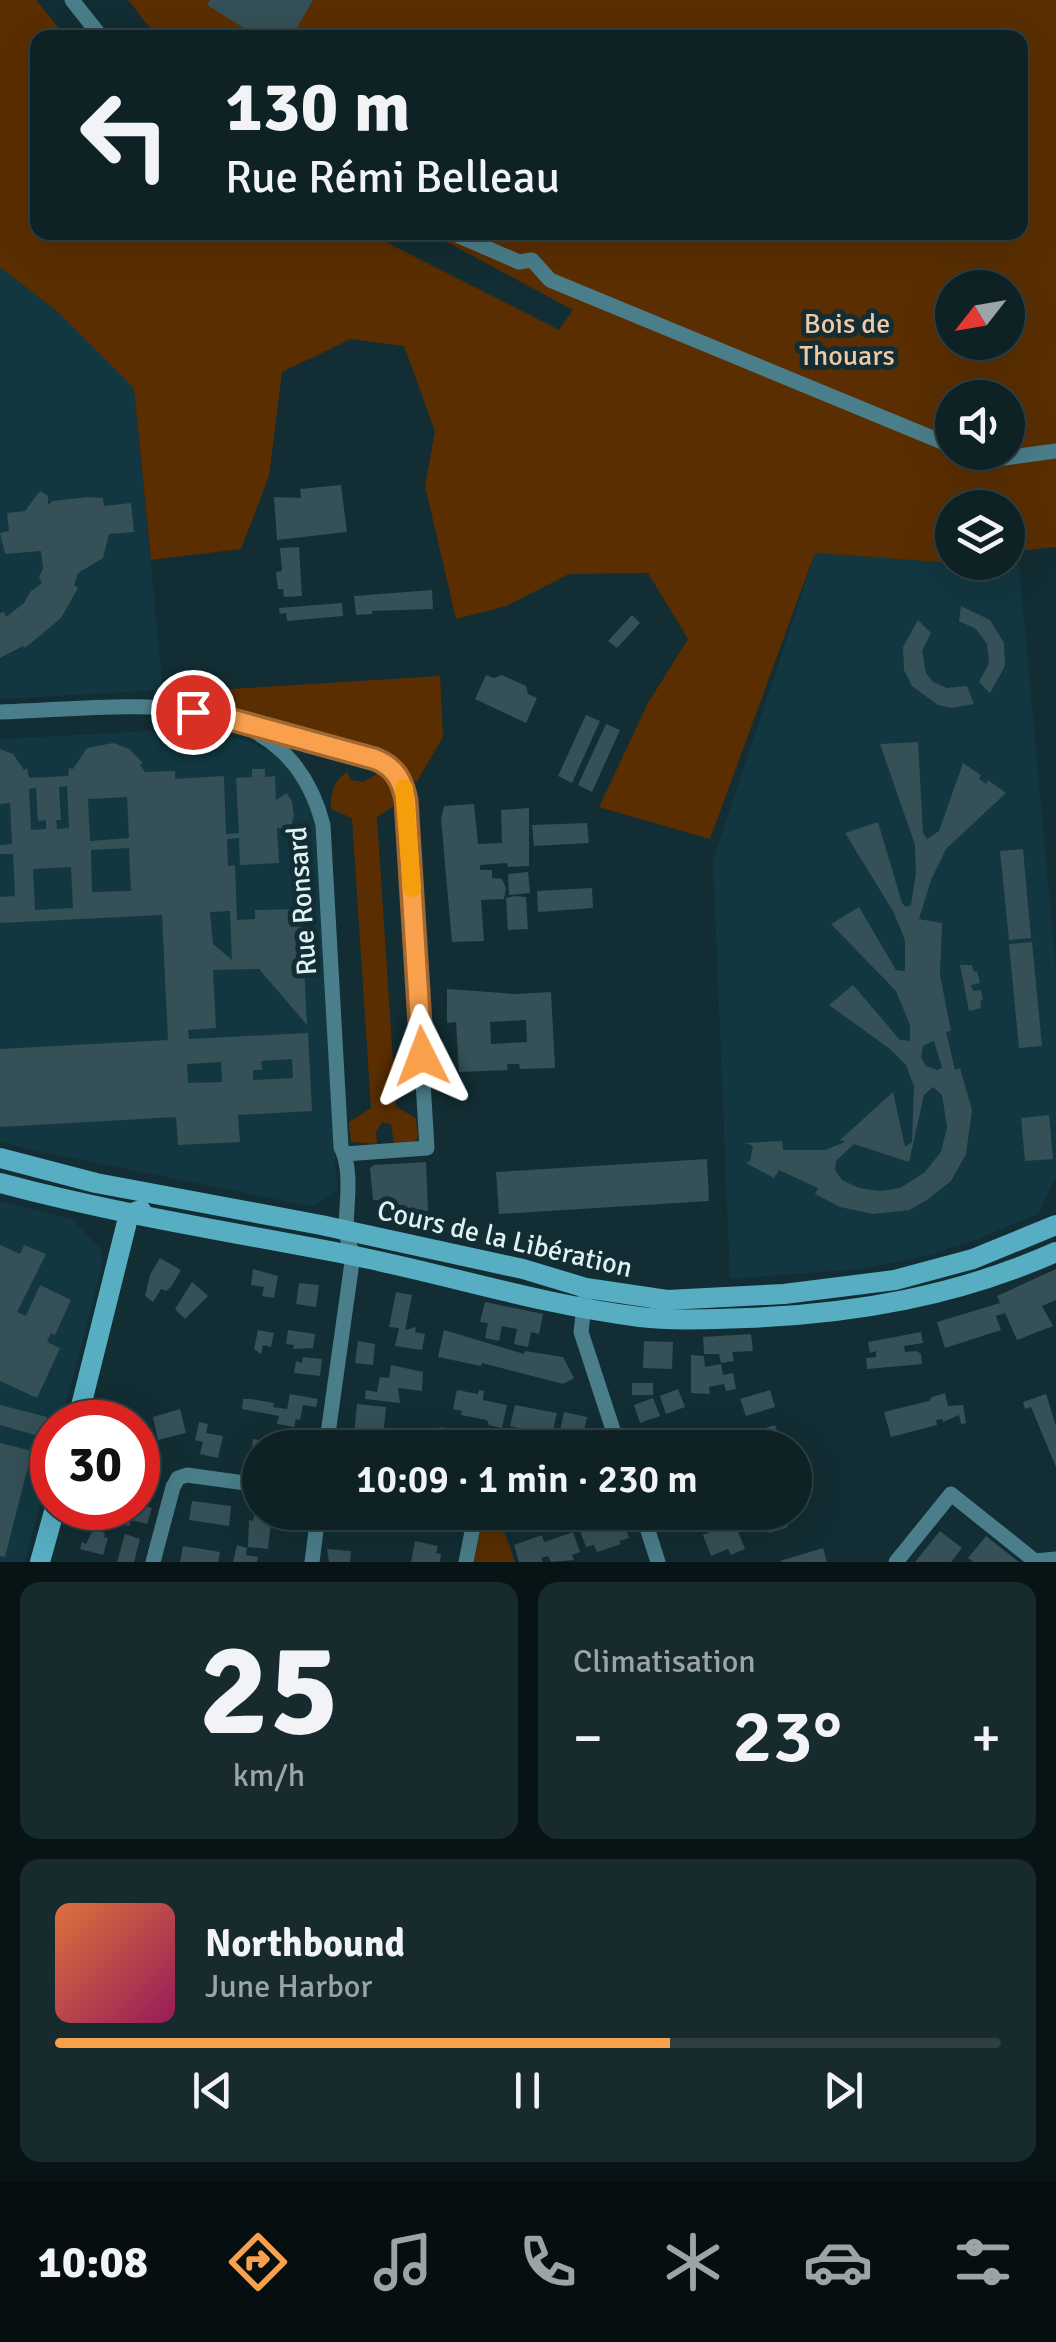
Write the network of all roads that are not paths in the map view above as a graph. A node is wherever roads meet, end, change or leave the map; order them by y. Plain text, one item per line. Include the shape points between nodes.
1 (72, 0) edge
2 (96, 30) edge
3 (469, 240) edge
4 (935, 439) edge
5 (1056, 451) edge
6 (1025, 455) edge
7 (0, 712) edge
8 (248, 725) junction
9 (345, 1154) junction
10 (0, 1158) edge
11 (0, 1183) edge
12 (130, 1214) junction
13 (282, 1218) junction
14 (1056, 1228) edge
15 (346, 1231) junction
16 (240, 1235) junction
17 (1056, 1252) edge
18 (352, 1256) junction
19 (523, 1270) junction
20 (584, 1297) junction
21 (904, 1301) junction
22 (83, 1400) edge
23 (328, 1430) edge
24 (610, 1430) edge
25 (242, 1483) edge
26 (49, 1530) edge
27 (317, 1530) edge
28 (472, 1530) edge
29 (648, 1530) edge
30 (1056, 1558) edge
31 (40, 1562) edge
32 (152, 1562) edge
33 (312, 1562) edge
34 (466, 1562) edge
35 (658, 1562) edge
36 (896, 1562) edge

1 - 2 street
3 - 4 street via 520,262 532,260 550,280
5 - 6 street
7 - 8 street, Rue Ronsard via 164,708
8 - 9 street, Rue Ronsard via 298,766 322,825
8 - 9 street via 375,759 403,784 427,1148
9 - 15 street, Rue Ronsard
10 - 13 main road, Cours de la Libération
11 - 12 main road, Cours de la Libération
12 - 13 main road via 156,1208 238,1223
12 - 16 main road, Cours de la Libération
12 - 22 main road
13 - 15 main road, Cours de la Libération
14 - 20 main road, Cours de la Libération via 974,1258 862,1286 667,1300
14 - 21 main road via 1044,1241 927,1285
15 - 16 main road
15 - 18 street, Rue Ronsard
15 - 19 main road, Cours de la Libération
16 - 18 main road, Cours de la Libération
17 - 21 main road, Cours de la Libération via 983,1282
18 - 19 main road via 371,1250 489,1274
18 - 20 main road, Cours de la Libération
18 - 23 street
19 - 20 main road, Cours de la Libération
20 - 21 main road, Cours de la Libération via 638,1316 699,1320
20 - 24 street via 581,1332
25 - 32 street via 178,1478
26 - 31 main road
27 - 33 street
28 - 34 street
29 - 35 street
30 - 36 street via 1035,1561 951,1494

